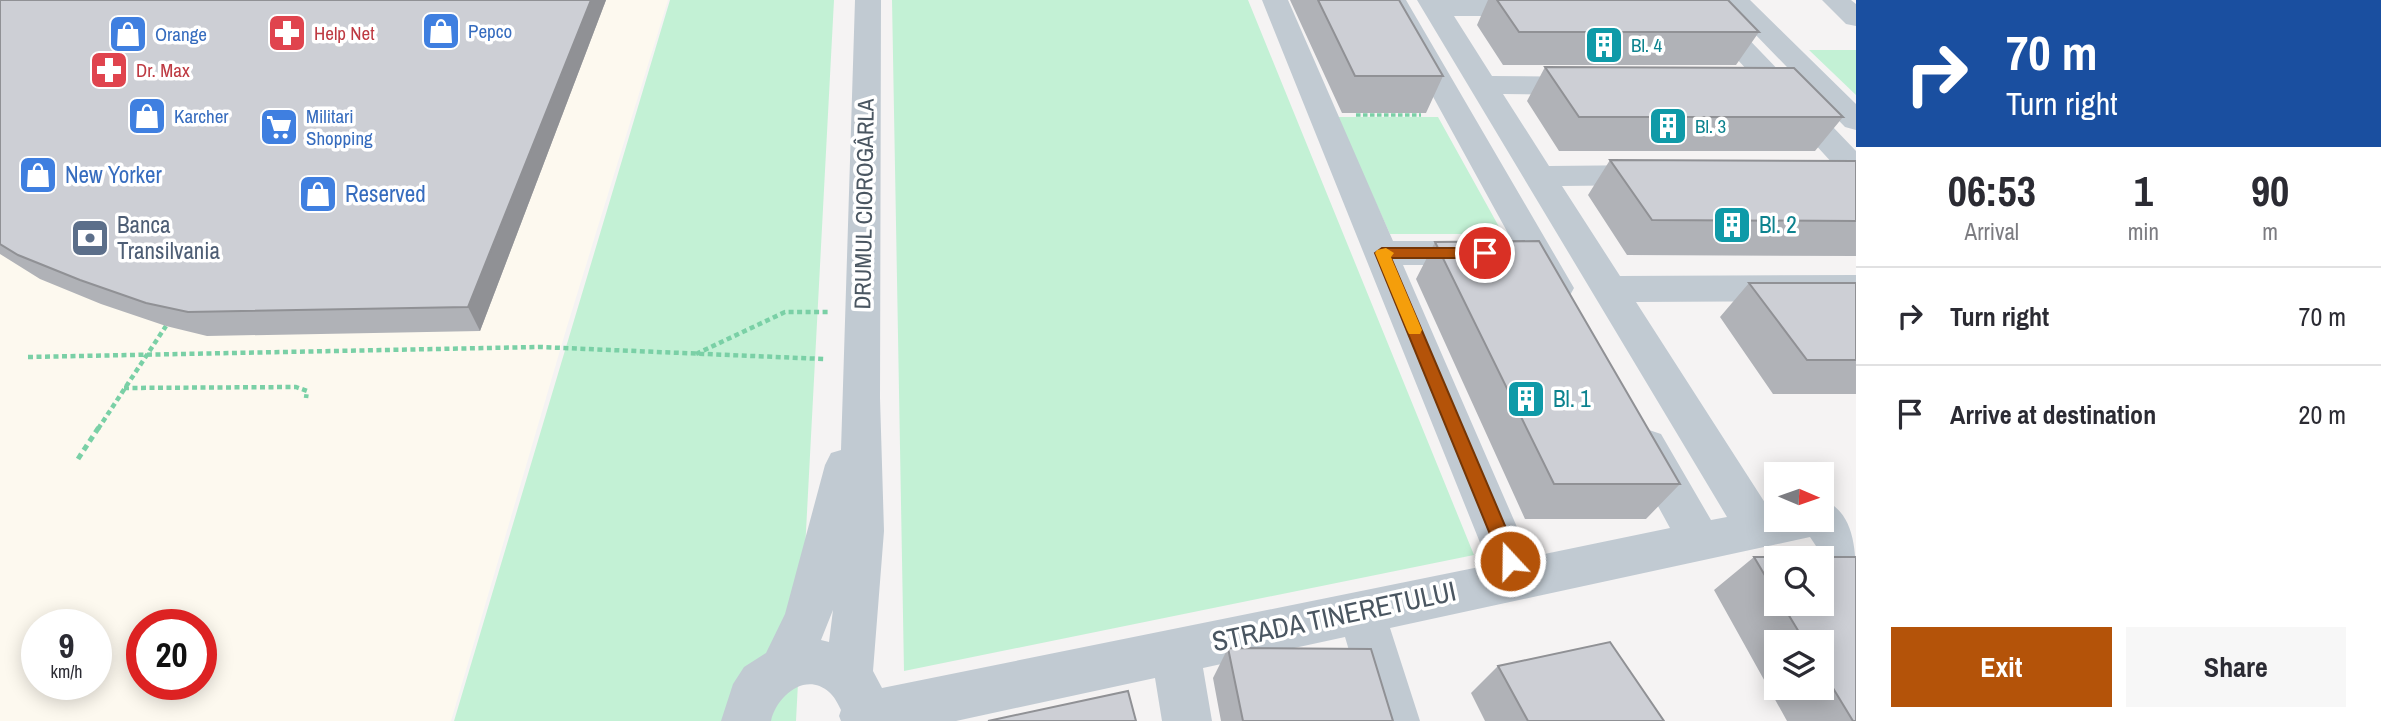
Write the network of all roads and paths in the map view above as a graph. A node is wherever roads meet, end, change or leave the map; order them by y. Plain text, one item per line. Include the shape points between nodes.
1 (868, 0) edge
2 (1275, 0) edge
3 (1393, 0) edge
4 (1735, 0) edge
5 (1835, 0) edge
6 (1432, 4) edge
7 (1693, 6) edge
8 (1570, 8) edge
9 (1856, 18) edge
10 (1483, 85) junction
11 (1617, 86) edge
12 (1738, 87) edge
13 (1778, 87) junction
14 (1324, 115) junction
15 (1458, 115) junction
16 (1856, 121) edge
17 (1856, 172) edge
18 (1815, 174) edge
19 (1677, 175) edge
20 (1539, 176) junction
21 (1382, 253) junction
22 (1536, 253) junction
23 (1856, 288) edge
24 (1608, 289) junction
25 (862, 312) junction
26 (1570, 313) edge
27 (166, 326) edge
28 (695, 354) junction
29 (146, 355) junction
30 (28, 358) dead end
31 (862, 361) junction
32 (124, 388) junction
33 (306, 398) dead end
34 (858, 408) junction
35 (1632, 421) edge
36 (78, 459) dead end
37 (1856, 509) edge
38 (1834, 514) edge
39 (1764, 529) edge
40 (1758, 530) junction
41 (1832, 532) edge
42 (1700, 541) junction
43 (1856, 568) edge
44 (1517, 579) junction
45 (1360, 611) junction
46 (1175, 649) junction
47 (784, 667) junction
48 (859, 704) edge
49 (746, 721) edge
50 (1187, 721) edge
51 (1395, 721) edge

1 - 25 street, DRUMUL CIOROGÂRLA
2 - 14 street
3 - 15 street
4 - 16 street
5 - 9 street
6 - 8 street
6 - 10 street
7 - 13 street
10 - 11 street
10 - 20 street
12 - 13 street
13 - 17 street
14 - 15 path
14 - 21 street
15 - 22 street
17 - 18 street
19 - 20 street
20 - 24 street
21 - 22 street
21 - 44 street
22 - 26 street
23 - 24 street
24 - 40 street
25 - 28 path via 785,312
25 - 31 street, DRUMUL CIOROGÂRLA
27 - 29 path
28 - 29 path via 540,346
28 - 31 path
29 - 30 path
29 - 32 path
31 - 34 street, DRUMUL CIOROGÂRLA
32 - 33 path via 296,387 307,391
32 - 36 path
34 - 47 street, DRUMUL CIOROGÂRLA via 826,558 807,618
34 - 48 street, DRUMUL CIOROGÂRLA via 862,510 857,604
35 - 42 street
37 - 38 street
39 - 40 street, STRADA TINERETULUI
40 - 42 street, STRADA TINERETULUI
41 - 43 street
42 - 44 street, STRADA TINERETULUI
44 - 45 street, STRADA TINERETULUI
45 - 46 street, STRADA TINERETULUI
45 - 51 street
46 - 48 street, STRADA TINERETULUI
46 - 50 street
47 - 48 street via 801,662 834,666
47 - 49 street via 767,677 754,693

